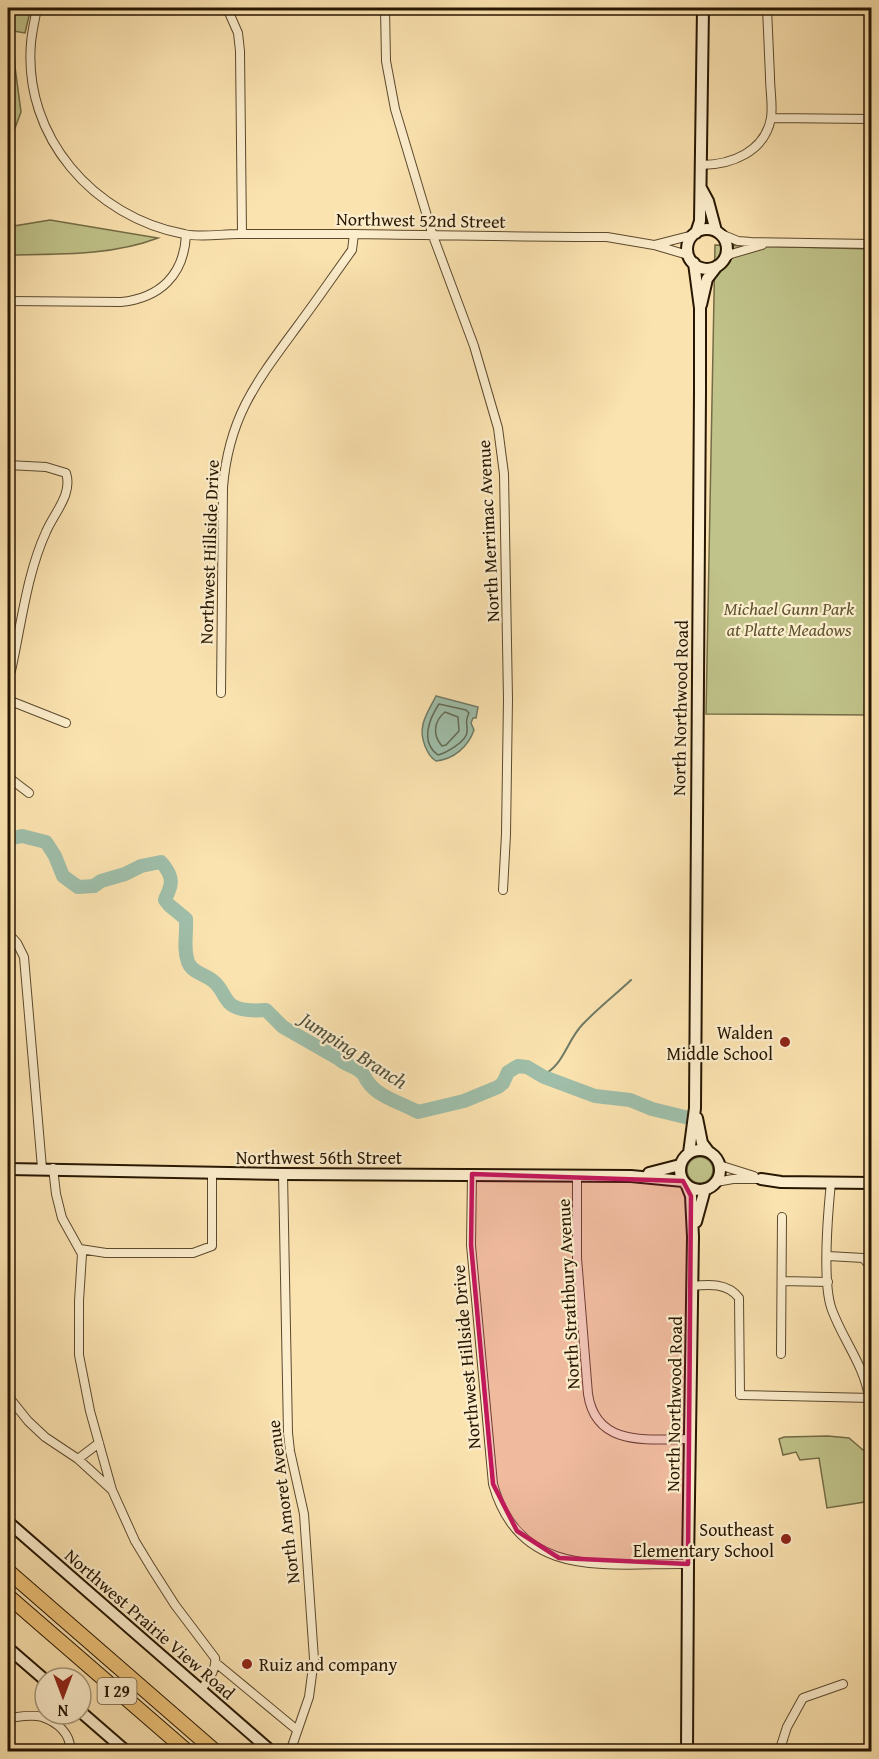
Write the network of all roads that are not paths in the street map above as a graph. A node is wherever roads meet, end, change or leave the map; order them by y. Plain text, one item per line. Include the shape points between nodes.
1 (37, 8) edge
2 (227, 8) edge
3 (385, 8) edge
4 (703, 8) edge
5 (767, 8) edge
6 (871, 8) edge
7 (872, 24) edge
8 (771, 118) junction
9 (872, 119) edge
10 (701, 165) junction
11 (701, 188) junction
12 (718, 232) junction
13 (242, 234) junction
14 (354, 234) junction
15 (694, 234) junction
16 (186, 235) junction
17 (433, 236) junction
18 (769, 243) junction
19 (872, 244) edge
20 (654, 245) junction
21 (691, 259) junction
22 (721, 262) junction
23 (8, 301) edge
24 (700, 308) junction
25 (8, 465) edge
26 (8, 679) edge
27 (221, 693) dead end
28 (8, 700) edge
29 (66, 723) dead end
30 (8, 777) edge
31 (29, 793) dead end
32 (503, 890) dead end
33 (8, 933) edge
34 (694, 1108) junction
35 (708, 1151) junction
36 (689, 1153) junction
37 (680, 1165) junction
38 (719, 1165) junction
39 (48, 1168) junction
40 (8, 1169) edge
41 (212, 1172) junction
42 (283, 1174) junction
43 (472, 1174) junction
44 (577, 1175) junction
45 (631, 1176) junction
46 (761, 1179) junction
47 (716, 1182) junction
48 (831, 1182) junction
49 (872, 1183) edge
50 (685, 1184) junction
51 (705, 1189) junction
52 (782, 1217) dead end
53 (693, 1237) junction
54 (80, 1249) junction
55 (828, 1256) junction
56 (872, 1268) edge
57 (782, 1281) junction
58 (828, 1282) junction
59 (692, 1286) junction
60 (781, 1354) dead end
61 (8, 1396) edge
62 (870, 1398) edge
63 (690, 1439) junction
64 (99, 1443) junction
65 (78, 1459) junction
66 (112, 1490) junction
67 (8, 1522) edge
68 (688, 1564) junction
69 (8, 1571) edge
70 (8, 1596) edge
71 (8, 1648) edge
72 (216, 1663) junction
73 (33, 1670) edge
74 (843, 1684) dead end
75 (201, 1690) junction
76 (8, 1718) edge
77 (93, 1722) edge
78 (297, 1730) junction
79 (70, 1752) edge
80 (127, 1752) edge
81 (188, 1752) edge
82 (216, 1752) edge
83 (272, 1752) edge
84 (290, 1752) edge
85 (687, 1752) edge
86 (779, 1752) edge

1 - 16 street, Northwest 52nd Street via 31,44 33,85 44,125 63,159 90,189 120,211
2 - 13 street via 238,33 240,51
3 - 17 street, North Merrimac Avenue via 386,61 395,109
4 - 10 street
5 - 8 street
6 - 7 street
8 - 9 street
8 - 10 street via 766,132 750,152 723,164
10 - 11 street
11 - 12 street
11 - 15 street via 700,220
12 - 15 street via 705,229
12 - 18 street via 738,241
12 - 22 street via 727,248
13 - 14 street, Northwest 52nd Street
13 - 16 street, Northwest 52nd Street
14 - 17 street, Northwest 52nd Street
14 - 27 street, Northwest Hillside Drive via 352,250 254,386 232,432 223,487
15 - 20 street, Northwest 52nd Street
15 - 21 street via 688,244
16 - 23 street via 182,259 174,274 158,290 142,298 121,302
17 - 20 street, Northwest 52nd Street via 607,237
17 - 32 street, North Merrimac Avenue via 474,345 498,428 504,474 508,699
18 - 19 street
18 - 22 street via 731,254
20 - 21 street, Northwest 52nd Street
21 - 22 street via 705,268
21 - 24 street, North Northwood Road
22 - 24 street, North Northwood Road via 707,279
24 - 34 street, North Northwood Road
25 - 26 street via 46,467 66,473 69,482 34,562
28 - 29 street
30 - 31 street
33 - 39 street via 24,957
34 - 35 street, North Northwood Road via 702,1143
34 - 36 street, North Northwood Road
35 - 36 street
35 - 38 street
36 - 37 street
37 - 45 street, Northwest 56th Street
37 - 50 street
38 - 46 street
38 - 47 street
39 - 40 street, Northwest 56th Street
39 - 41 street, Northwest 56th Street
39 - 54 street via 62,1218
41 - 42 street, Northwest 56th Street
41 - 54 street via 212,1246 193,1252 106,1253
42 - 43 street, Northwest 56th Street
42 - 78 street, North Amoret Avenue via 288,1433 304,1514 314,1659 312,1685
43 - 44 street, Northwest 56th Street
43 - 68 street, Northwest Hillside Drive via 471,1245 493,1484 502,1510 534,1546 572,1562
44 - 45 street, Northwest 56th Street
44 - 63 street, North Strathbury Avenue via 578,1258 588,1394 593,1411 603,1426 624,1437
45 - 50 street, Northwest 56th Street
46 - 47 street
46 - 48 street
47 - 51 street
48 - 49 street
48 - 55 street
50 - 51 street
50 - 53 street, North Northwood Road via 691,1196
51 - 53 street, North Northwood Road
52 - 57 street
53 - 59 street, North Northwood Road
54 - 64 street via 79,1355
55 - 56 street via 863,1258
55 - 58 street
57 - 58 street
57 - 60 street
58 - 62 street via 831,1308 867,1382
59 - 62 street via 722,1286 739,1298 740,1395
59 - 63 street, North Northwood Road
61 - 65 street via 45,1437
63 - 68 street, North Northwood Road
64 - 65 street
64 - 66 street
65 - 66 street
66 - 72 street via 135,1541
67 - 75 street, Northwest Prairie View Road
68 - 85 street, North Northwood Road
69 - 82 highway, I 29
70 - 81 highway, I 29
71 - 73 street
72 - 75 street
72 - 78 street
74 - 86 street via 803,1698
75 - 83 street, Northwest Prairie View Road
76 - 79 street via 40,1716 59,1726 70,1740
77 - 80 street
78 - 84 street, North Amoret Avenue

